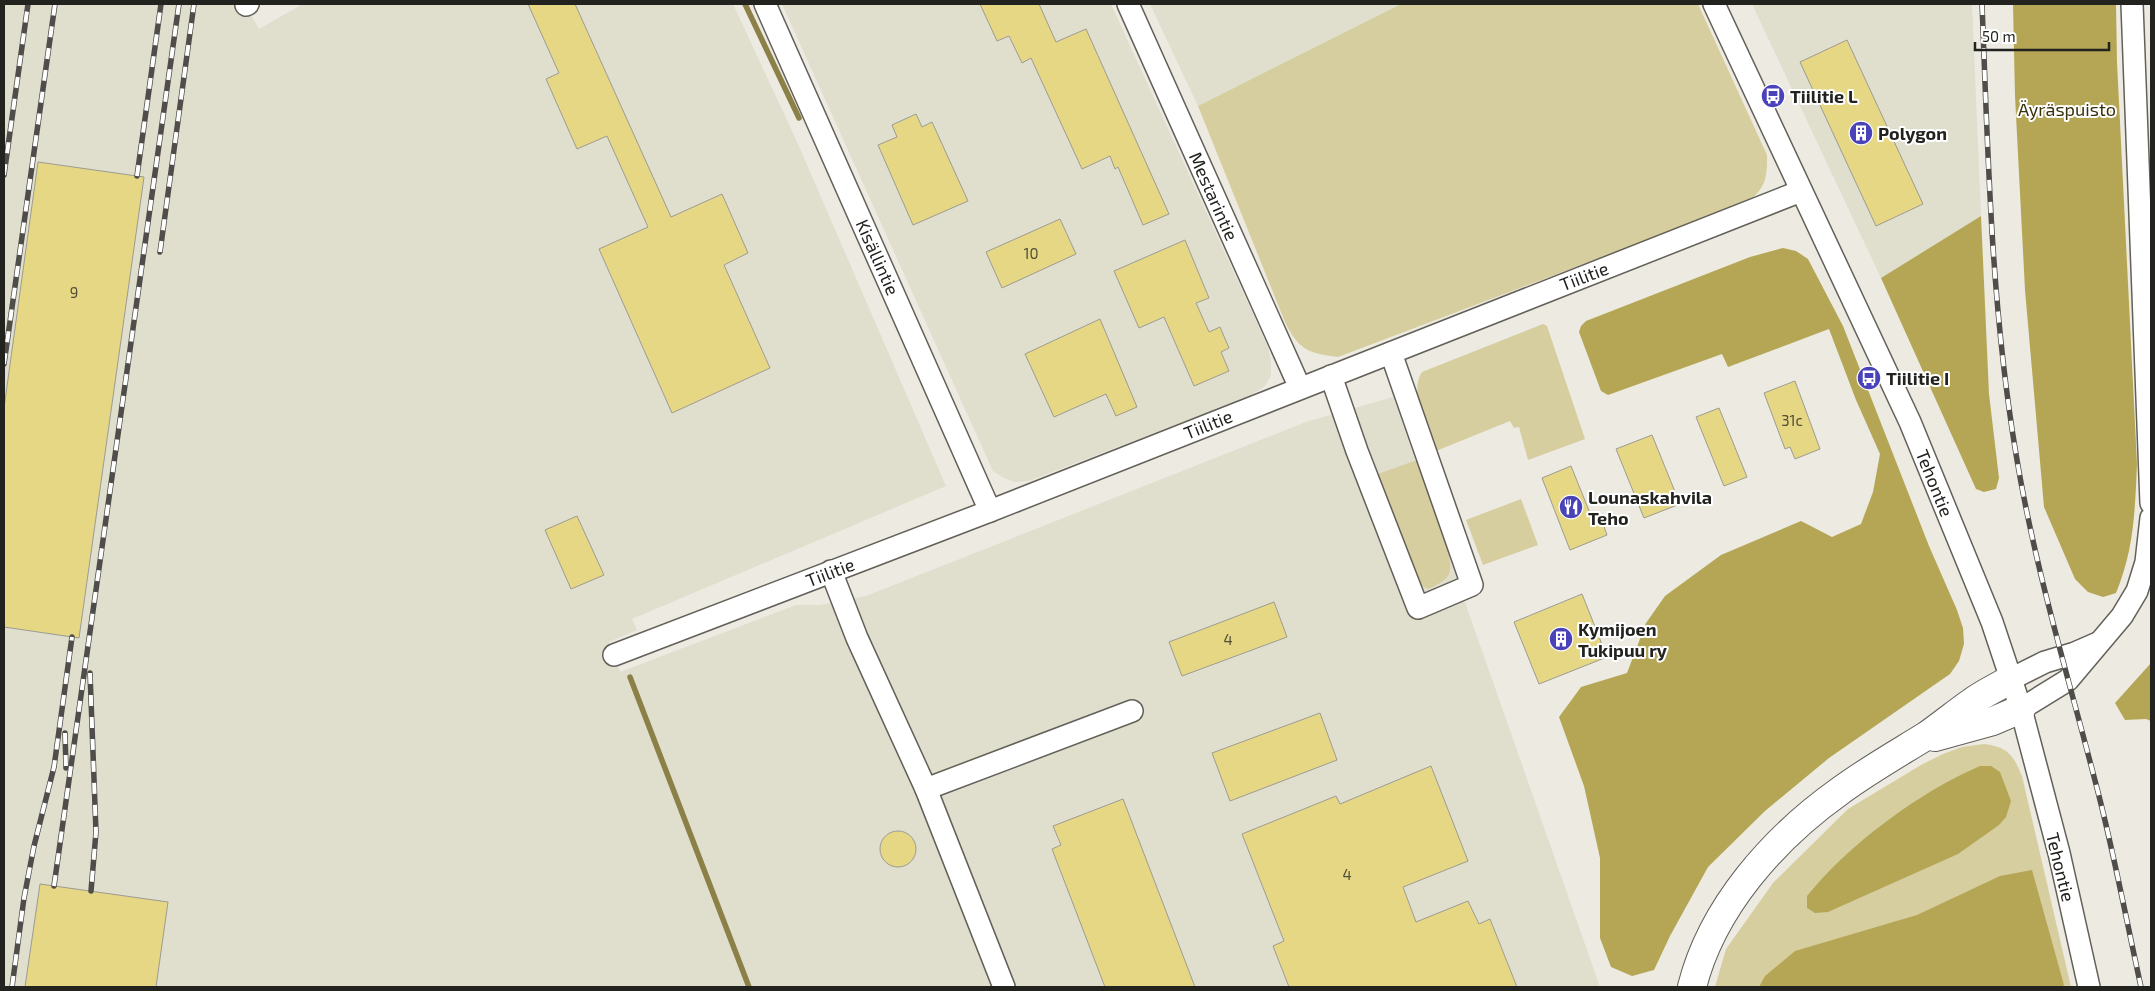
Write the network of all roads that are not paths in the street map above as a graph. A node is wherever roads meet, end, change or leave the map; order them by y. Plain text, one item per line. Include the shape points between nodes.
1 (764, 4) edge
2 (1128, 4) edge
3 (1714, 4) edge
4 (2132, 4) edge
5 (2142, 64) edge
6 (1801, 191) junction
7 (1391, 352) junction
8 (1331, 376) junction
9 (1300, 388) junction
10 (2151, 503) edge
11 (990, 511) junction
12 (2151, 518) edge
13 (831, 571) junction
14 (2102, 641) junction
15 (614, 655) dead end
16 (2011, 679) junction
17 (2021, 709) junction
18 (1132, 711) dead end
19 (1903, 750) junction
20 (926, 789) junction
21 (1004, 987) edge
22 (1692, 987) edge
23 (2089, 987) edge

1 - 11 street, Kisällintie
2 - 9 street, Mestarintie
3 - 6 street, Tehontie
4 - 5 street
5 - 10 street
6 - 7 street, Tiilitie
6 - 16 street, Tehontie via 1910,422 1992,622
7 - 8 street, Tiilitie
7 - 8 street via 1472,585 1418,608
8 - 9 street, Tiilitie
9 - 11 street, Tiilitie
11 - 13 street, Tiilitie
12 - 14 street via 2146,562 2137,592
13 - 15 street, Tiilitie
13 - 20 street via 857,638
14 - 16 street via 2045,662
14 - 17 street via 2068,680
16 - 17 street, Tehontie
16 - 19 highway
17 - 19 highway via 1993,721 1923,740
17 - 23 street, Tehontie via 2059,852
18 - 20 street
19 - 22 highway via 1839,791 1811,813 1764,859 1743,884 1712,935
20 - 21 street

